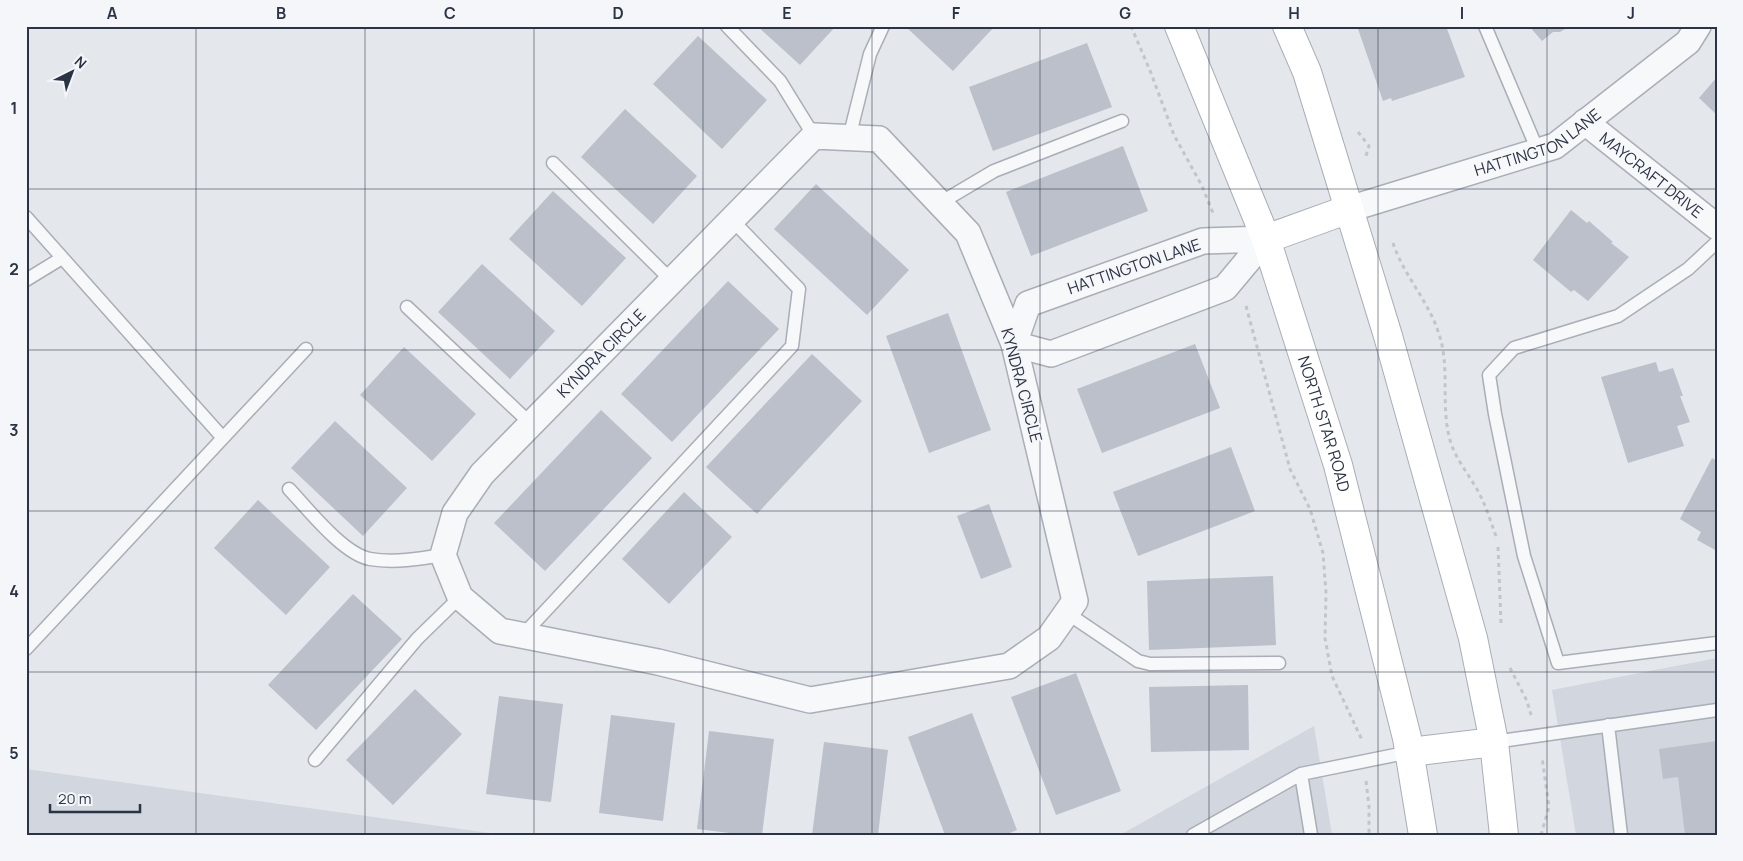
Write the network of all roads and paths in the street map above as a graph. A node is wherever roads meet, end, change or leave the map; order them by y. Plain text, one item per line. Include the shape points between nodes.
1 (728, 26) edge
2 (883, 26) edge
3 (1131, 26) edge
4 (1179, 26) edge
5 (1287, 26) edge
6 (1485, 26) edge
7 (1698, 26) edge
8 (1122, 121) dead end
9 (1585, 122) junction
10 (1356, 131) dead end
11 (814, 136) junction
12 (849, 138) junction
13 (1538, 151) junction
14 (553, 163) dead end
15 (1378, 200) junction
16 (940, 204) junction
17 (1349, 209) junction
18 (26, 216) edge
19 (732, 220) junction
20 (1717, 228) edge
21 (1266, 239) junction
22 (1225, 240) junction
23 (1717, 242) edge
24 (62, 258) junction
25 (1236, 275) junction
26 (26, 280) edge
27 (672, 281) junction
28 (407, 307) dead end
29 (1014, 344) junction
30 (306, 349) dead end
31 (531, 424) junction
32 (224, 438) junction
33 (289, 489) dead end
34 (443, 555) junction
35 (460, 597) junction
36 (1067, 613) junction
37 (1501, 632) dead end
38 (522, 636) junction
39 (1717, 642) edge
40 (26, 650) edge
41 (1279, 663) dead end
42 (1510, 667) dead end
43 (1717, 710) edge
44 (1608, 726) junction
45 (1538, 736) junction
46 (1494, 742) junction
47 (1410, 752) junction
48 (315, 760) dead end
49 (1364, 762) junction
50 (1301, 774) junction
51 (1193, 835) edge
52 (1311, 835) edge
53 (1369, 835) edge
54 (1423, 835) edge
55 (1504, 835) edge
56 (1541, 835) edge
57 (1621, 835) edge

1 - 11 lane via 780,82
2 - 12 lane via 870,54
3 - 22 path via 1174,134 1202,186
4 - 21 main road, NORTH STAR ROAD
5 - 17 main road via 1307,72
6 - 13 lane
7 - 9 street, HATTINGTON LANE via 1688,42
8 - 16 lane via 994,171
9 - 13 street, HATTINGTON LANE via 1555,146
9 - 20 street, MAYCRAFT DRIVE
10 - 15 path via 1369,146 1365,159
11 - 12 street, KYNDRA CIRCLE
11 - 19 street, KYNDRA CIRCLE
12 - 16 street, KYNDRA CIRCLE via 879,139
13 - 15 street, HATTINGTON LANE
14 - 27 lane
15 - 17 street, HATTINGTON LANE
15 - 37 path via 1397,257 1439,332 1446,364 1445,404 1450,440 1481,497 1498,542
16 - 29 street, KYNDRA CIRCLE via 968,233
17 - 21 main road
17 - 46 main road via 1473,638
18 - 24 lane
19 - 27 street, KYNDRA CIRCLE
19 - 38 lane via 799,289 792,346
21 - 22 street, HATTINGTON LANE
21 - 25 street
21 - 47 main road, NORTH STAR ROAD via 1338,465
22 - 29 street, HATTINGTON LANE via 1203,241 1028,304
23 - 39 lane via 1688,269 1618,316 1514,348 1489,375 1524,556 1558,663
24 - 26 lane
24 - 32 lane
25 - 29 street via 1225,288 1051,354
25 - 49 path via 1290,469 1310,509 1323,553 1325,638 1332,676 1362,739
27 - 31 street, KYNDRA CIRCLE
28 - 31 lane
29 - 36 street, KYNDRA CIRCLE via 1076,600
30 - 32 lane
31 - 34 street, KYNDRA CIRCLE via 482,474 454,513
32 - 40 lane
33 - 34 lane via 346,547 369,559 405,561
34 - 35 street, KYNDRA CIRCLE
35 - 38 street, KYNDRA CIRCLE via 500,631
35 - 48 lane via 417,638
36 - 38 street, KYNDRA CIRCLE via 1050,638 1009,666 810,700 658,662
36 - 41 lane via 1138,661 1150,664
42 - 45 path via 1527,701
43 - 44 lane
44 - 45 lane
44 - 57 lane
45 - 46 lane
45 - 56 path via 1548,807
46 - 47 main road
46 - 55 main road
47 - 49 lane
47 - 54 main road, NORTH STAR ROAD
49 - 50 lane
49 - 53 path
50 - 51 lane
50 - 52 lane

